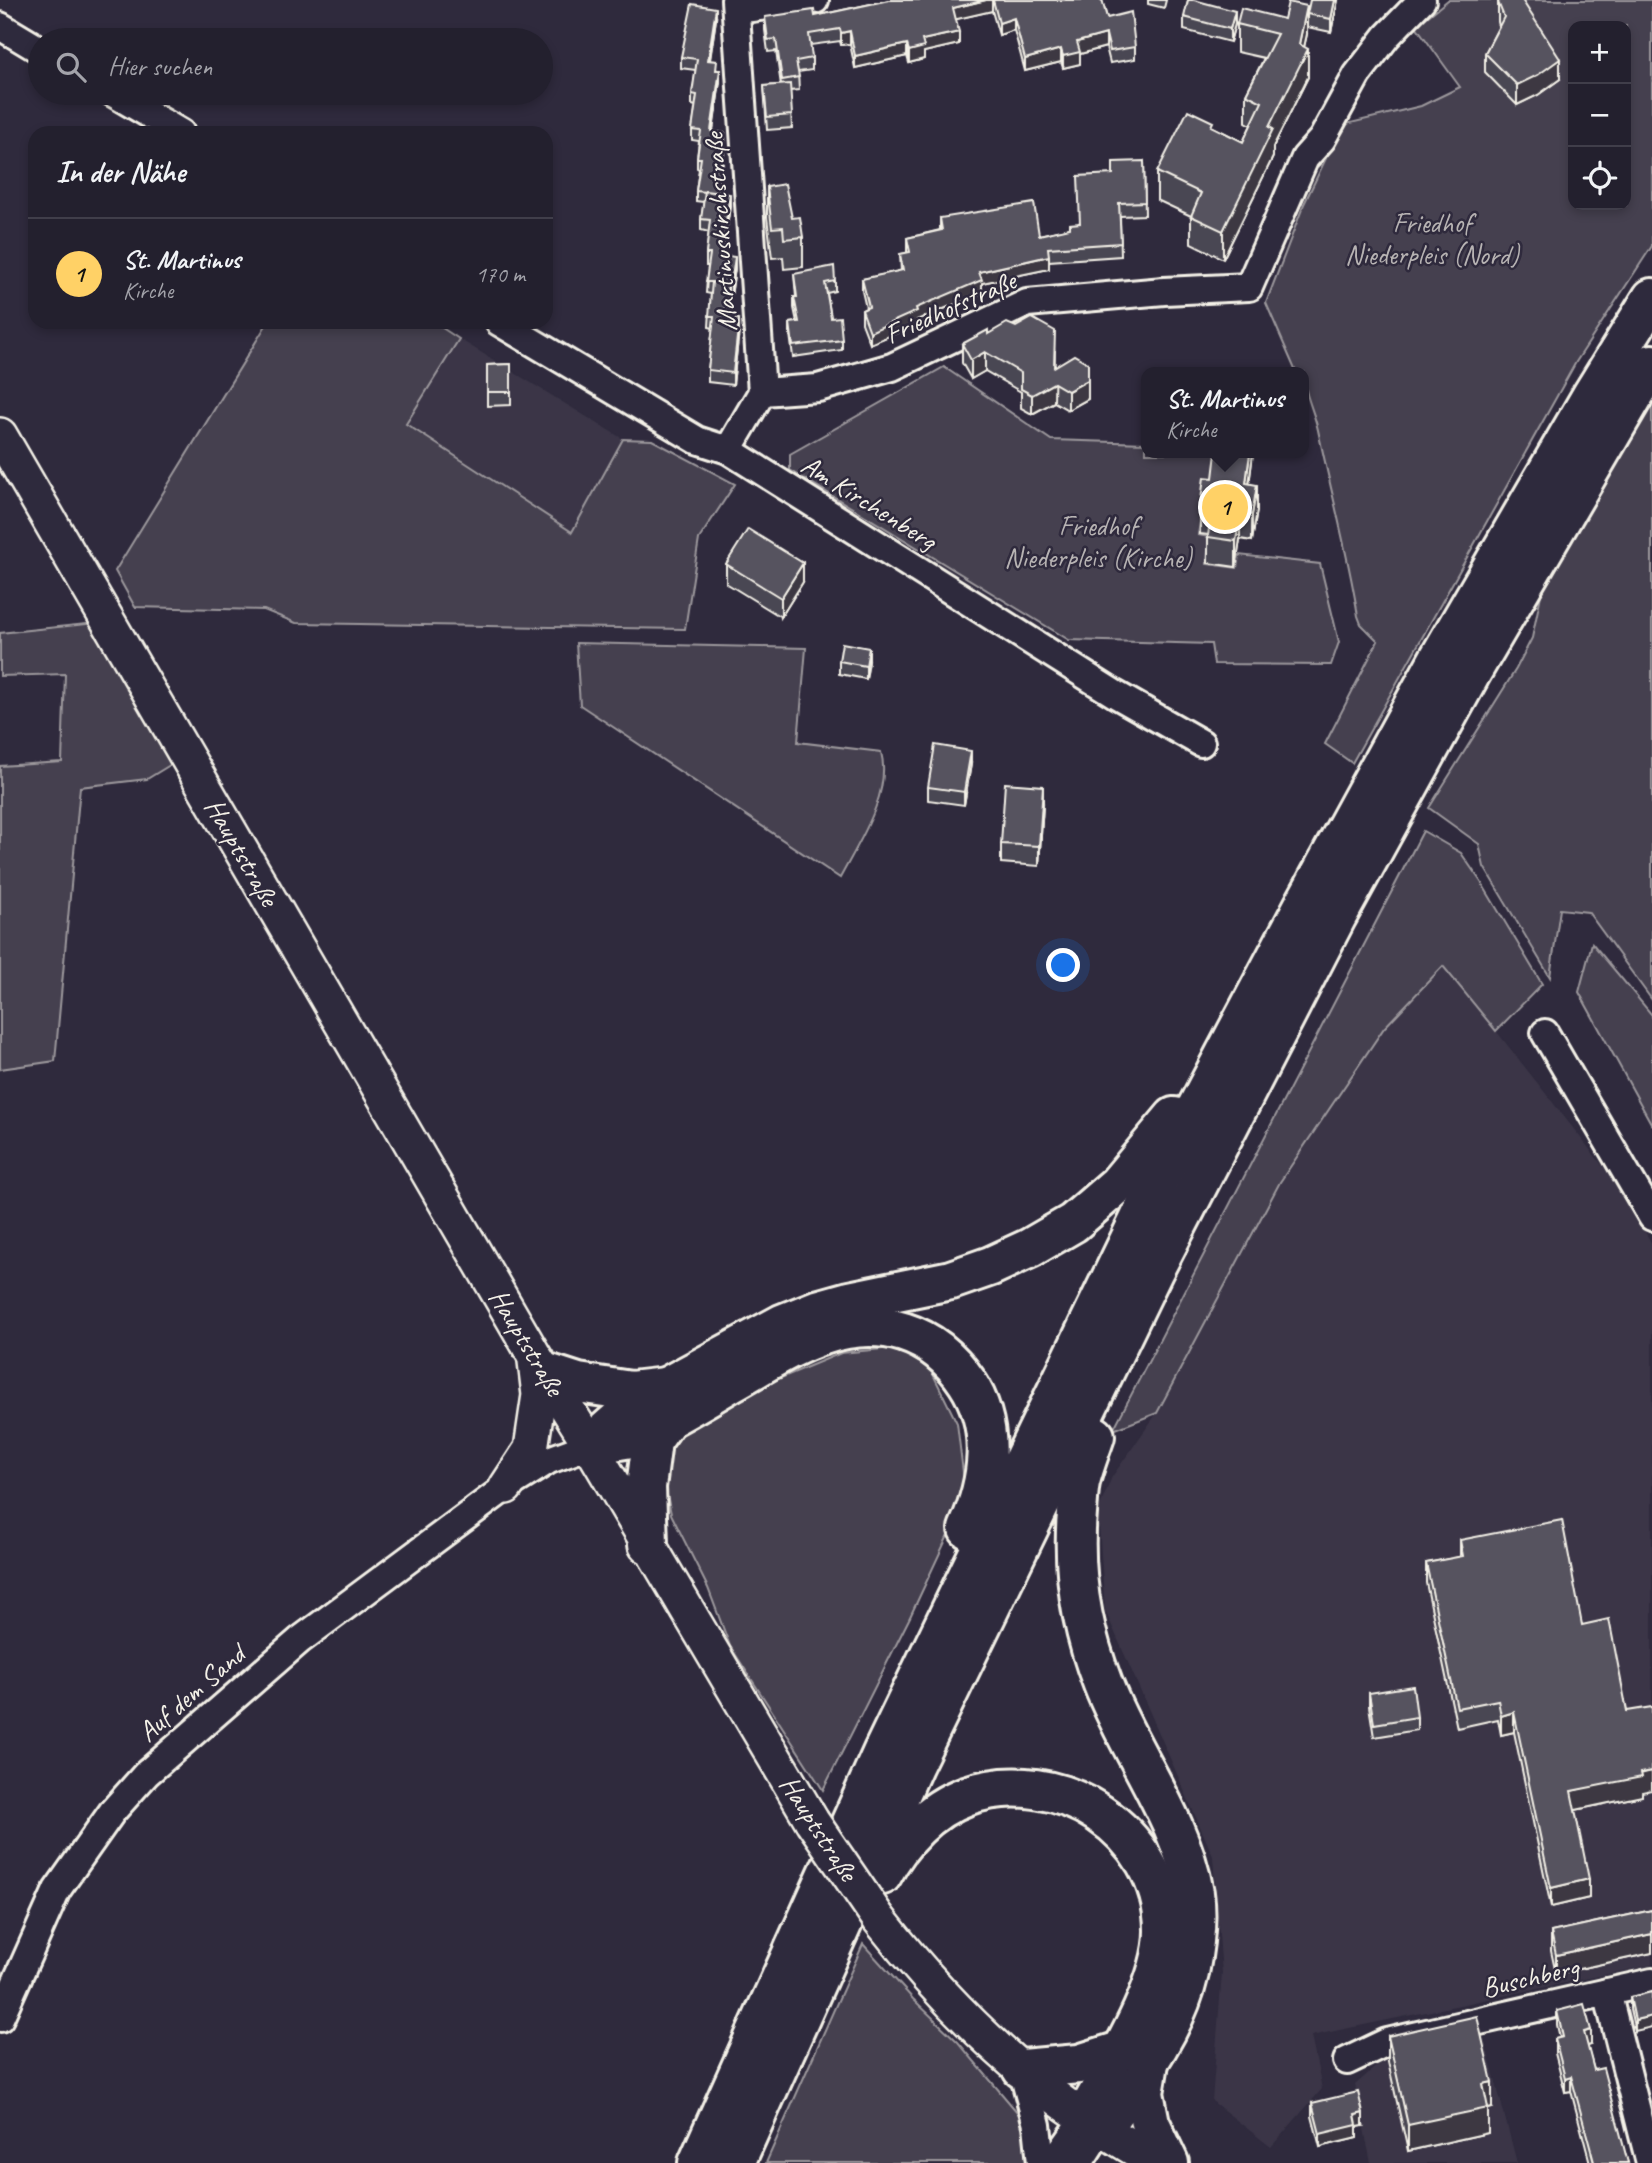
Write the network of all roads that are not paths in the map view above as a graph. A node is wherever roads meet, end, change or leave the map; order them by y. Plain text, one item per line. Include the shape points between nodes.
1 (815, 0) edge
2 (1422, 0) edge
3 (736, 5) edge
4 (0, 26) edge
5 (28, 43) edge
6 (133, 105) edge
7 (169, 126) edge
8 (1652, 298) edge
9 (511, 329) edge
10 (1652, 364) edge
11 (762, 391) junction
12 (0, 435) edge
13 (728, 450) junction
14 (1201, 743) dead end
15 (1545, 1033) dead end
16 (1223, 1058) junction
17 (1652, 1217) edge
18 (1154, 1270) junction
19 (539, 1363) junction
20 (666, 1404) junction
21 (590, 1445) junction
22 (506, 1487) junction
23 (648, 1544) junction
24 (926, 1660) junction
25 (823, 1967) junction
26 (1652, 1982) edge
27 (1607, 1992) junction
28 (0, 2018) edge
29 (1135, 2057) junction
30 (1347, 2061) dead end
31 (1022, 2069) junction
32 (1093, 2124) junction
33 (698, 2163) edge
34 (735, 2163) edge
35 (1041, 2163) edge
36 (1053, 2163) edge
37 (1079, 2163) edge
38 (1157, 2163) edge
39 (1169, 2163) edge
40 (1650, 2163) edge

1 - 3 street
2 - 11 street, Friedhofstraße via 1357,75 1322,139 1305,158 1249,287 1027,303 892,367 818,388
3 - 11 street, Martinuskirchstraße
4 - 5 street
6 - 7 street
8 - 16 highway via 1438,660
9 - 13 street, Am Kirchenberg via 697,440
10 - 18 highway via 1337,916
11 - 13 street
12 - 19 main road, Hauptstraße
13 - 14 street, Am Kirchenberg via 1115,694
15 - 17 street
16 - 20 highway via 1118,1184 1073,1223 1030,1248 951,1280 817,1310 782,1324
16 - 24 highway via 1160,1177
18 - 25 highway via 913,1766
18 - 29 highway via 1152,1302 1108,1397 1080,1483 1076,1529 1076,1581 1084,1630 1104,1686 1170,1823 1194,1895 1189,1974 1174,2014
19 - 20 highway via 578,1383 631,1391
19 - 21 main road, Hauptstraße
19 - 22 main road via 531,1449
20 - 21 highway via 631,1438
20 - 23 highway via 652,1441 646,1487
20 - 24 highway via 821,1335 852,1328 884,1328 912,1335 935,1346 957,1367 985,1421 987,1457 980,1503 933,1609
21 - 22 street, Auf dem Sand via 549,1460
21 - 23 main road, Hauptstraße
22 - 28 street, Auf dem Sand via 300,1640 146,1774 112,1812 57,1890
23 - 31 main road, Hauptstraße, bridge via 813,1822 879,1919 970,2023
24 - 33 highway
25 - 29 highway via 846,1944 888,1864 935,1812 967,1796 1006,1788 1044,1790 1079,1801 1109,1819 1133,1844 1161,1898 1164,1932 1159,1966
25 - 34 highway
26 - 27 street, Buschberg
27 - 30 street, Buschberg via 1387,2042
27 - 40 street, Buschberg
29 - 31 highway
29 - 32 highway
29 - 39 highway via 1150,2123
31 - 32 main road, Hauptstraße
31 - 35 street via 1037,2125
32 - 36 street
32 - 37 street
32 - 38 main road, Hauptstraße

